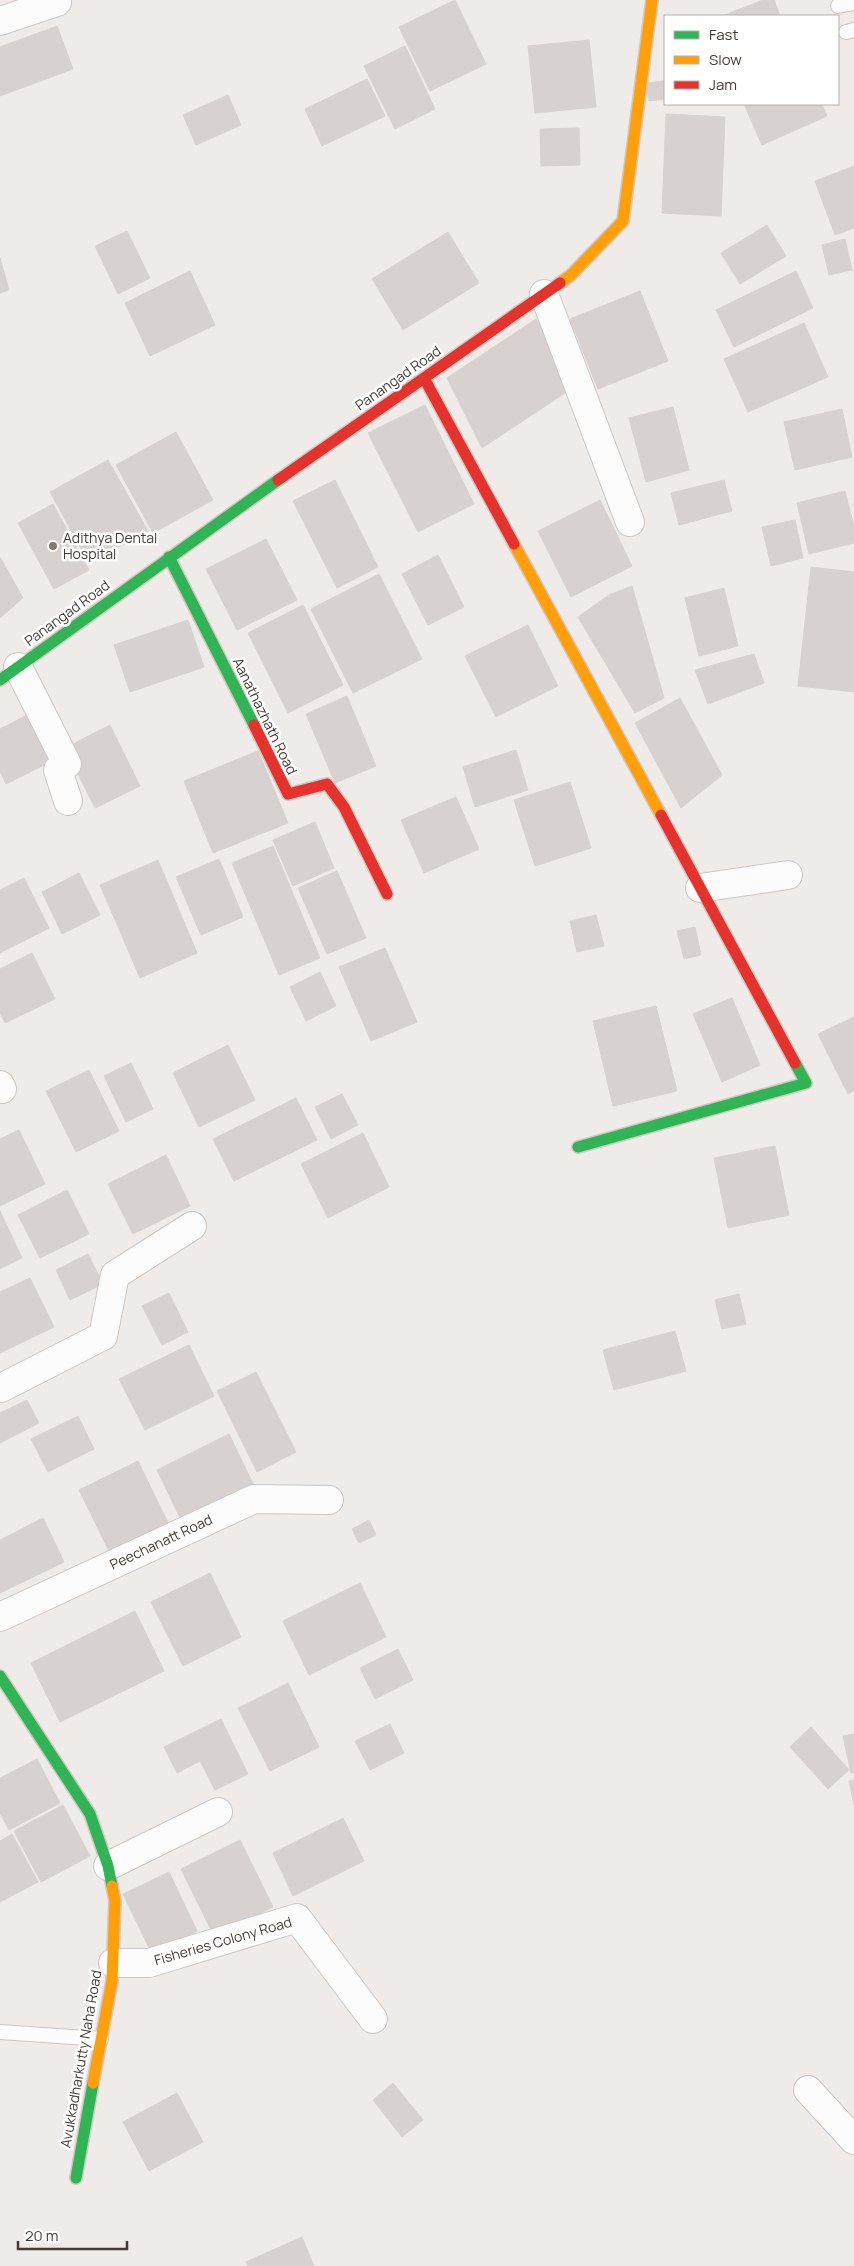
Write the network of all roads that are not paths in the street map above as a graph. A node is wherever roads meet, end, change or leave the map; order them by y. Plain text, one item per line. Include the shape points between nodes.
1 (652, 0) edge
2 (57, 2) dead end
3 (853, 3) edge
4 (838, 6) dead end
5 (0, 21) edge
6 (544, 294) junction
7 (424, 378) junction
8 (630, 522) dead end
9 (169, 557) junction
10 (9, 674) edge
11 (68, 801) dead end
12 (788, 875) dead end
13 (700, 888) junction
14 (387, 894) dead end
15 (578, 1146) dead end
16 (192, 1226) dead end
17 (0, 1387) edge
18 (329, 1500) dead end
19 (0, 1617) edge
20 (0, 1676) edge
21 (218, 1812) dead end
22 (108, 1866) junction
23 (113, 1963) junction
24 (373, 2019) dead end
25 (0, 2032) edge
26 (101, 2039) junction
27 (808, 2090) dead end
28 (854, 2140) edge
29 (76, 2178) dead end

1 - 6 street, Panangad Road via 623,221 571,275
2 - 5 street
3 - 4 lane
6 - 7 street, Panangad Road
6 - 8 street
7 - 9 street, Panangad Road
7 - 13 street
9 - 10 street, Panangad Road
9 - 14 street, Aanathazhath Road via 288,794 327,784 344,807
10 - 11 street via 67,764 58,770
12 - 13 street
13 - 15 street via 806,1083
16 - 17 street via 115,1275 103,1336
18 - 19 street, Peechanatt Road via 254,1499
20 - 22 street, Avukkadharkutty Naha Road via 90,1814
21 - 22 street
22 - 23 street, Avukkadharkutty Naha Road via 115,1901
23 - 24 street, Fisheries Colony Road via 149,1963 297,1918
23 - 26 street, Avukkadharkutty Naha Road
25 - 26 lane
26 - 29 street, Avukkadharkutty Naha Road
27 - 28 street

